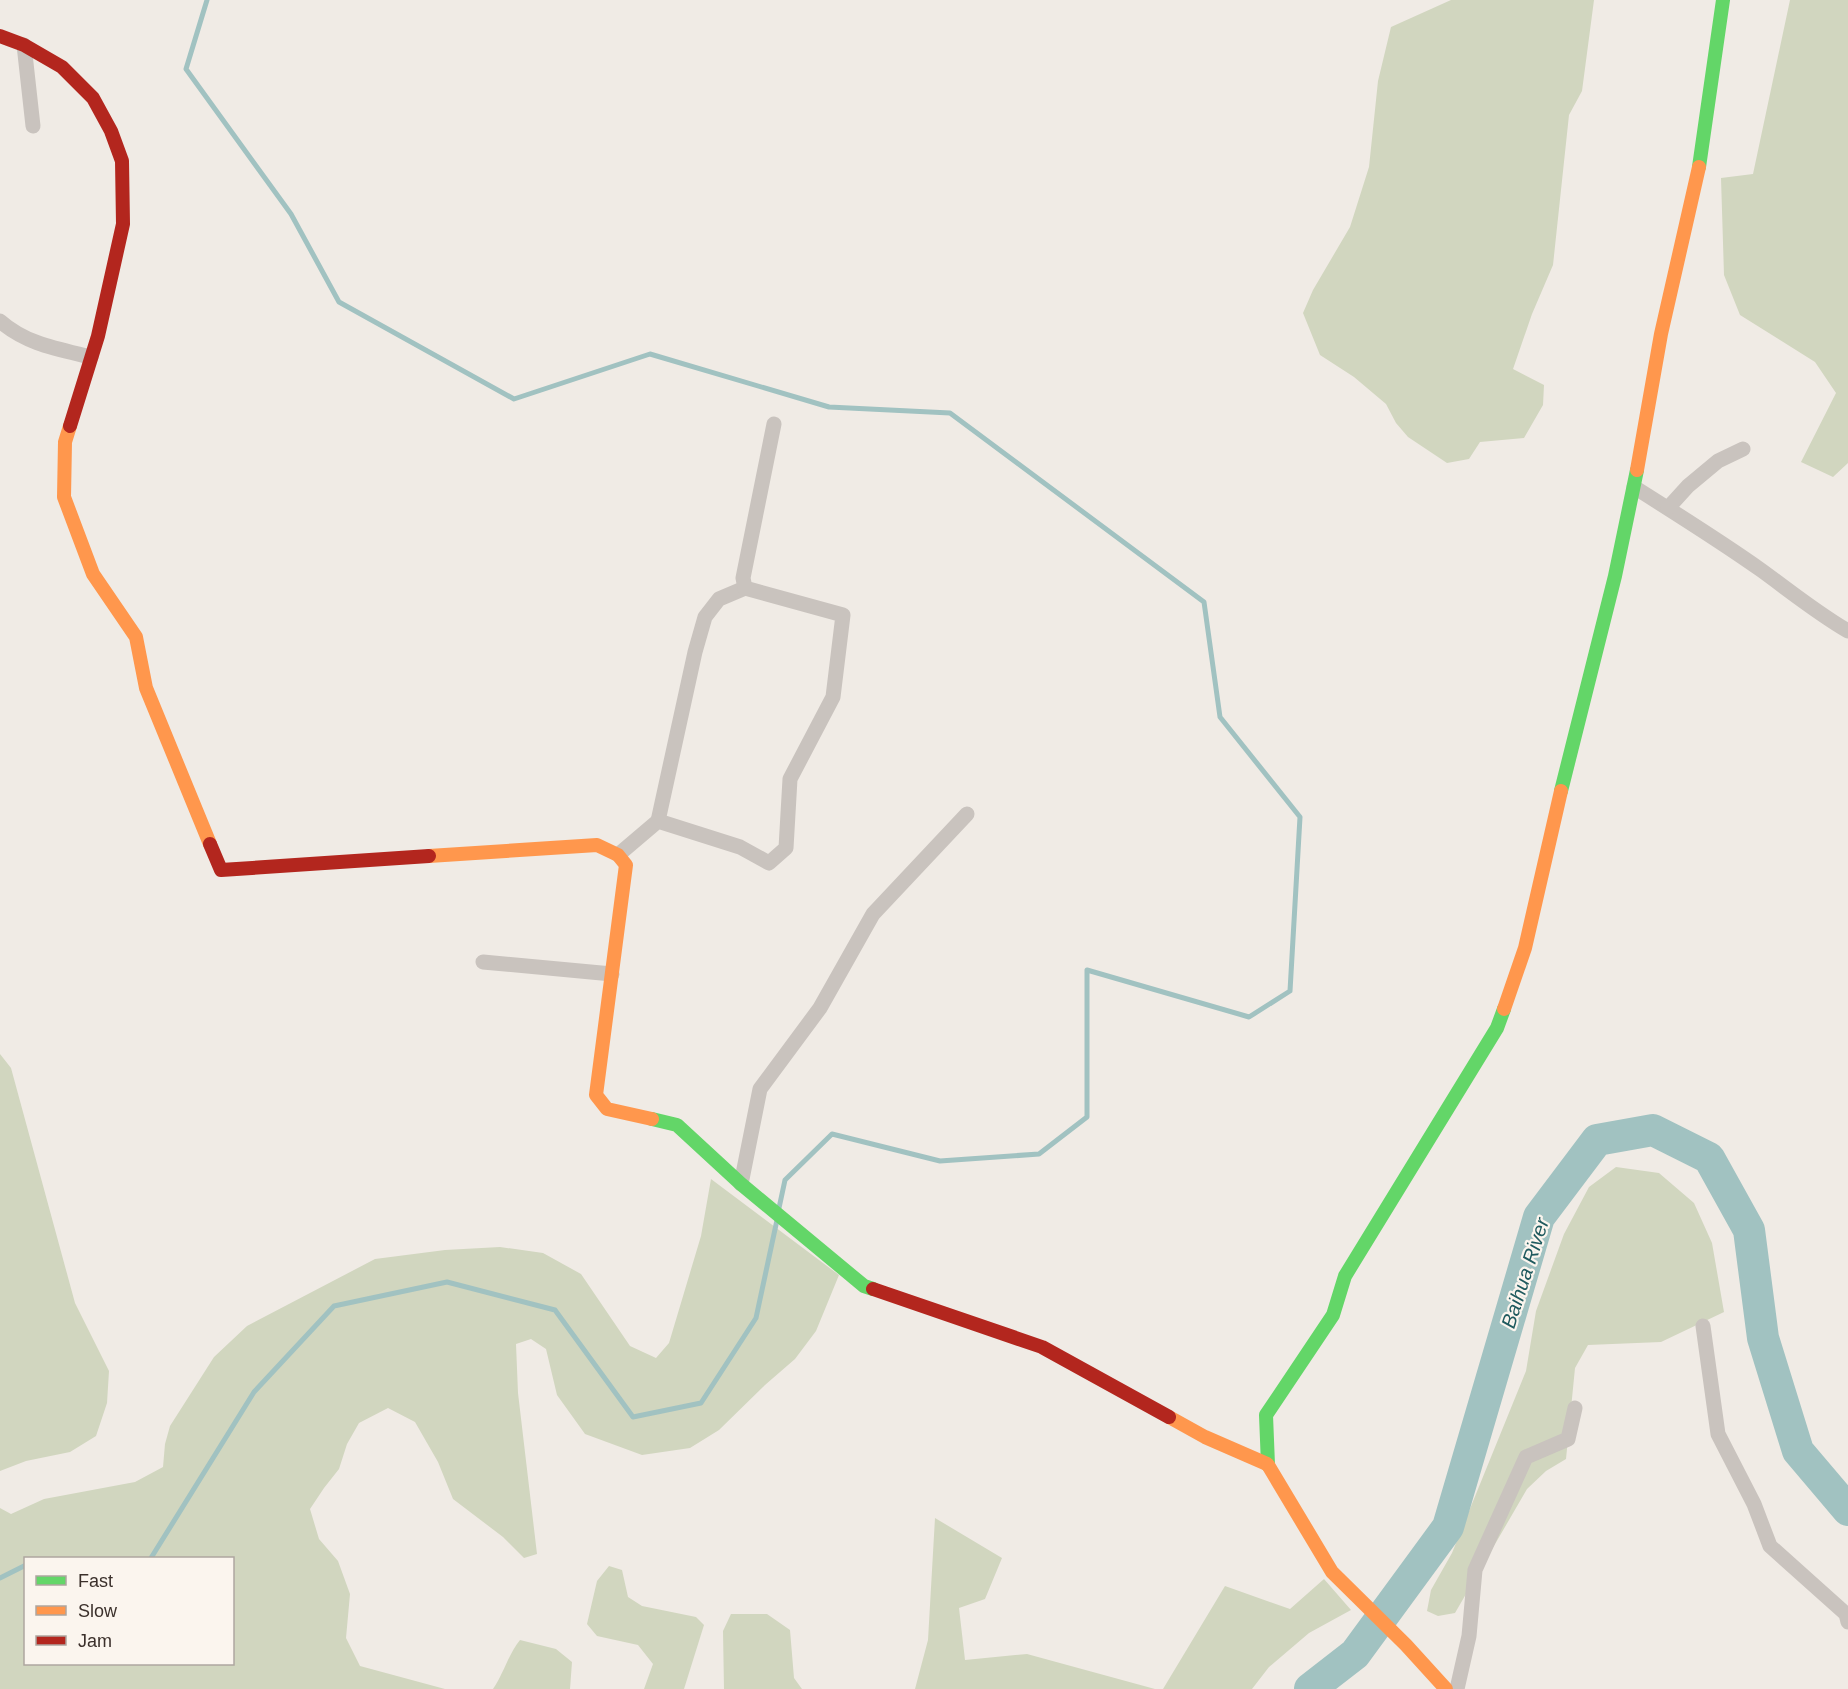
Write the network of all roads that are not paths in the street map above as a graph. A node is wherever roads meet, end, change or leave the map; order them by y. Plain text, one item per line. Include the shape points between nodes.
1 (1723, 0) edge
2 (0, 36) edge
3 (24, 45) junction
4 (33, 126) dead end
5 (0, 321) edge
6 (91, 357) junction
7 (774, 424) dead end
8 (1743, 449) dead end
9 (1634, 487) junction
10 (1668, 508) junction
11 (745, 588) junction
12 (1848, 631) edge
13 (967, 814) dead end
14 (658, 821) junction
15 (618, 855) junction
16 (483, 962) dead end
17 (612, 974) junction
18 (741, 1184) junction
19 (1703, 1326) dead end
20 (1575, 1408) dead end
21 (1267, 1464) junction
22 (1848, 1622) edge
23 (1446, 1689) edge
24 (1457, 1689) edge

1 - 9 street via 1698,173 1661,334
2 - 3 street
3 - 4 street
3 - 6 street via 62,67 93,98 122,161 123,224
5 - 6 street via 34,343
6 - 15 street via 64,442 64,497 93,574 136,637 146,688 221,870 597,845
7 - 11 street via 743,578
8 - 10 street via 1718,461
9 - 10 street
9 - 21 street via 1525,948 1497,1028 1345,1276 1333,1315 1266,1416
10 - 12 street
11 - 14 street via 719,599 705,617
11 - 14 street via 843,615 833,697 790,779 786,848 769,862 740,847
13 - 18 street via 873,914 820,1008 760,1089
14 - 15 street
15 - 17 street via 626,865
16 - 17 street
17 - 18 street via 596,1095 607,1109 677,1125
18 - 21 street via 864,1286 1042,1347 1205,1437
19 - 22 street via 1718,1434 1754,1504 1770,1546 1846,1614
20 - 24 street via 1568,1439 1526,1457 1475,1570 1469,1636
21 - 23 street via 1332,1572

